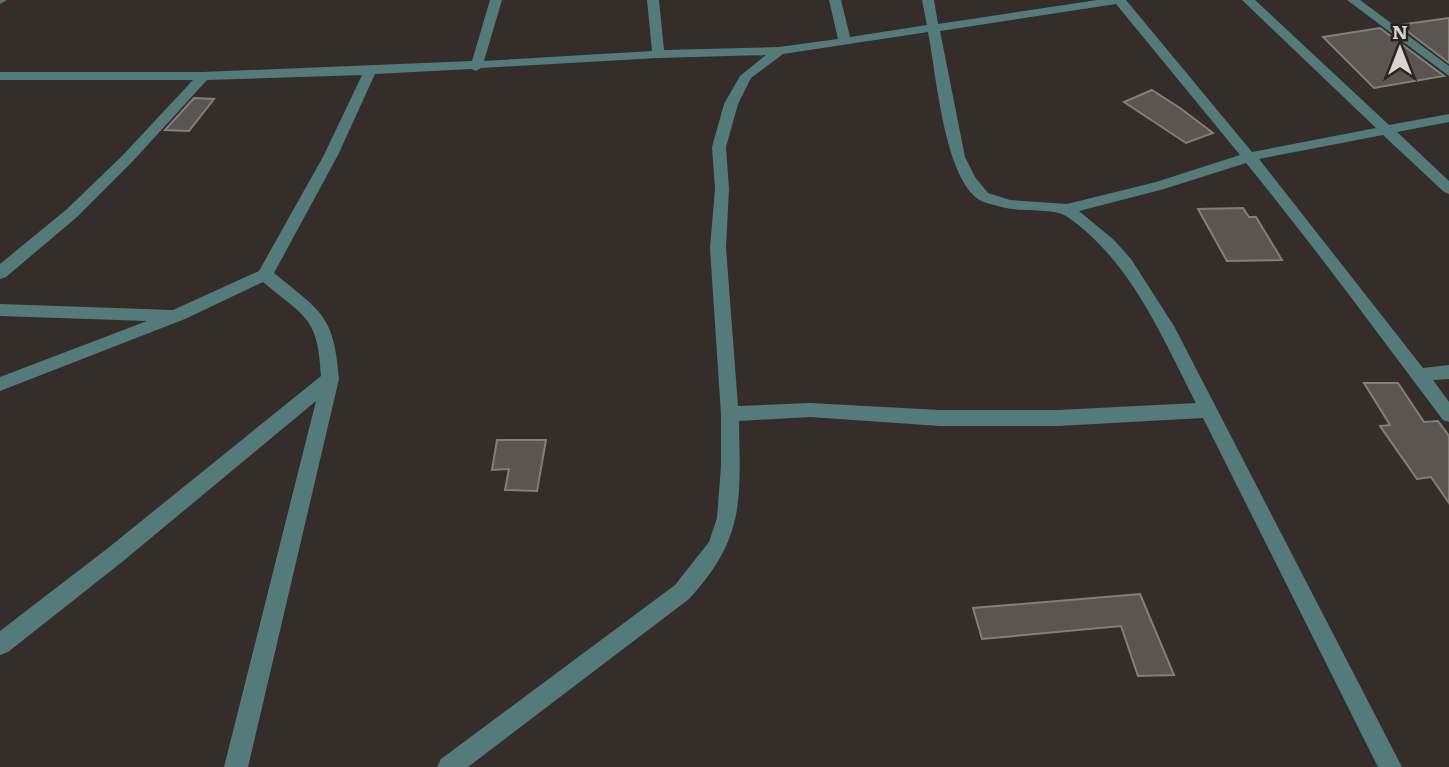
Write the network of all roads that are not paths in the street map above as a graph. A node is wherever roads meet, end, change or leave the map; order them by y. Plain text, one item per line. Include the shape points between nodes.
1 (496, 0) edge
2 (653, 0) edge
3 (835, 0) edge
4 (928, 0) edge
5 (1120, 0) edge
6 (1248, 0) edge
7 (1353, 0) edge
8 (932, 29) junction
9 (845, 42) junction
10 (779, 51) junction
11 (658, 54) junction
12 (476, 67) junction
13 (370, 71) junction
14 (1449, 72) edge
15 (0, 76) edge
16 (203, 76) junction
17 (1449, 117) edge
18 (1386, 131) junction
19 (1248, 157) junction
20 (1449, 189) edge
21 (1067, 209) junction
22 (0, 273) edge
23 (265, 275) junction
24 (0, 310) edge
25 (179, 315) junction
26 (1449, 372) edge
27 (1417, 375) junction
28 (330, 379) junction
29 (0, 384) edge
30 (1210, 410) junction
31 (730, 414) junction
32 (1449, 415) edge
33 (0, 644) edge
34 (236, 767) edge
35 (449, 767) edge
36 (1390, 767) edge

1 - 12 street
2 - 11 street
3 - 9 street
4 - 8 street
5 - 8 street
5 - 19 street
6 - 18 street
7 - 14 street
8 - 9 street
8 - 21 street via 958,157 969,179 984,195 1009,205
9 - 10 street
10 - 11 street
10 - 31 street via 746,76 731,104 719,147 718,248
11 - 12 street
12 - 13 street
13 - 16 street
13 - 23 street via 331,155
15 - 16 street
16 - 22 street via 72,213
17 - 18 street
18 - 19 street
18 - 20 street
19 - 21 street
19 - 27 street via 1292,208
21 - 30 street via 1125,263
23 - 25 street
23 - 28 street via 317,318 328,344
24 - 25 street
25 - 29 street
26 - 27 street
27 - 32 street
28 - 33 street
28 - 34 street
30 - 31 street via 1058,418 940,418 810,410
30 - 36 street
31 - 35 street via 724,531 703,569 681,592

